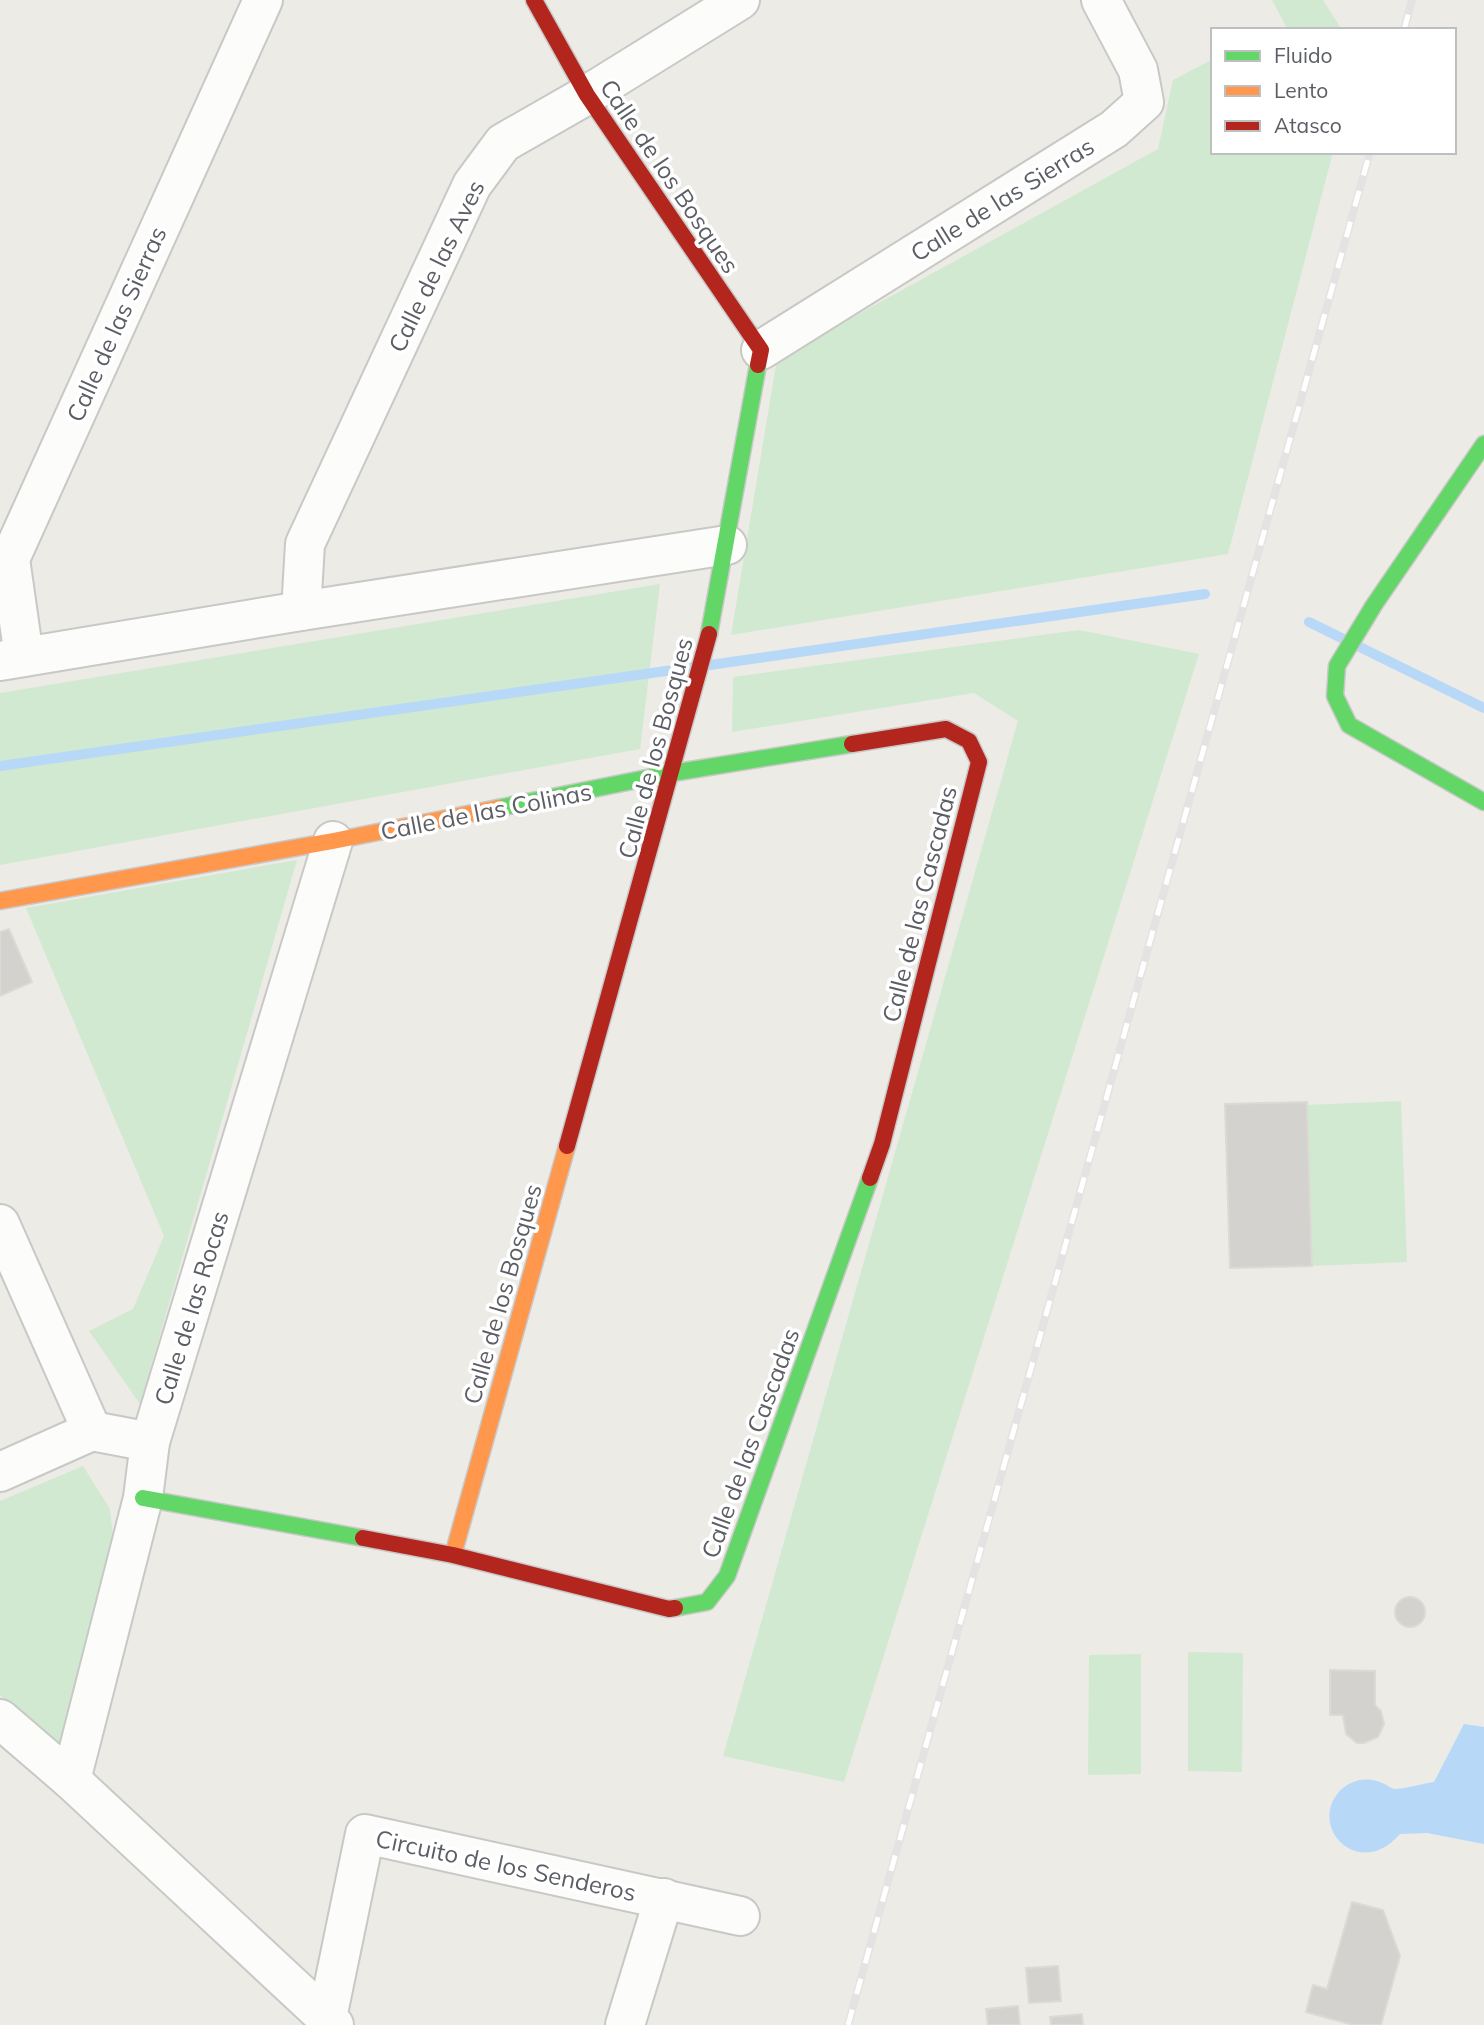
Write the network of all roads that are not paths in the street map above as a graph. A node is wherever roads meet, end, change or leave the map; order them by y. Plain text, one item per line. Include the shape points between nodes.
1 (262, 0) edge
2 (534, 0) edge
3 (740, 0) edge
4 (1101, 0) edge
5 (587, 95) junction
6 (761, 350) junction
7 (1484, 444) edge
8 (727, 545) junction
9 (301, 611) junction
10 (12, 659) edge
11 (969, 741) joint
12 (672, 773) junction
13 (1484, 802) edge
14 (333, 841) junction
15 (0, 901) edge
16 (0, 1224) edge
17 (92, 1431) junction
18 (150, 1442) junction
19 (0, 1472) edge
20 (143, 1498) junction
21 (453, 1555) junction
22 (0, 1719) edge
23 (71, 1780) junction
24 (664, 1898) junction
25 (740, 1916) dead end
26 (331, 2022) edge
27 (625, 2025) edge

1 - 10 street, Calle de las Sierras via 10,559
2 - 5 street, Calle de los Bosques
3 - 5 street, Calle de las Aves
4 - 6 street, Calle de las Sierras via 1138,70 1144,102 1114,128
5 - 6 street, Calle de los Bosques
5 - 9 street, Calle de las Aves via 503,143 472,185 305,544
6 - 8 street, Calle de los Bosques
7 - 13 street via 1337,666 1335,696 1349,726
8 - 9 street
8 - 12 street, Calle de los Bosques via 713,621
9 - 10 street
11 - 12 street, Calle de las Colinas via 946,729
11 - 21 street, Calle de las Cascadas via 979,762 882,1143 727,1576 707,1602 669,1609
12 - 14 street, Calle de las Colinas
12 - 21 street, Calle de los Bosques
14 - 15 street, Calle de las Colinas
14 - 18 street, Calle de las Rocas
16 - 17 street
17 - 18 street
17 - 19 street
18 - 20 street, Calle de las Rocas
20 - 21 street, Calle de las Cascadas
20 - 23 street, Calle de las Rocas
22 - 23 street, Circuito de los Senderos
23 - 26 street, Circuito de los Senderos
24 - 25 street, Circuito de los Senderos
24 - 26 street, Circuito de los Senderos via 365,1834
24 - 27 street, Circuito de los Senderos

